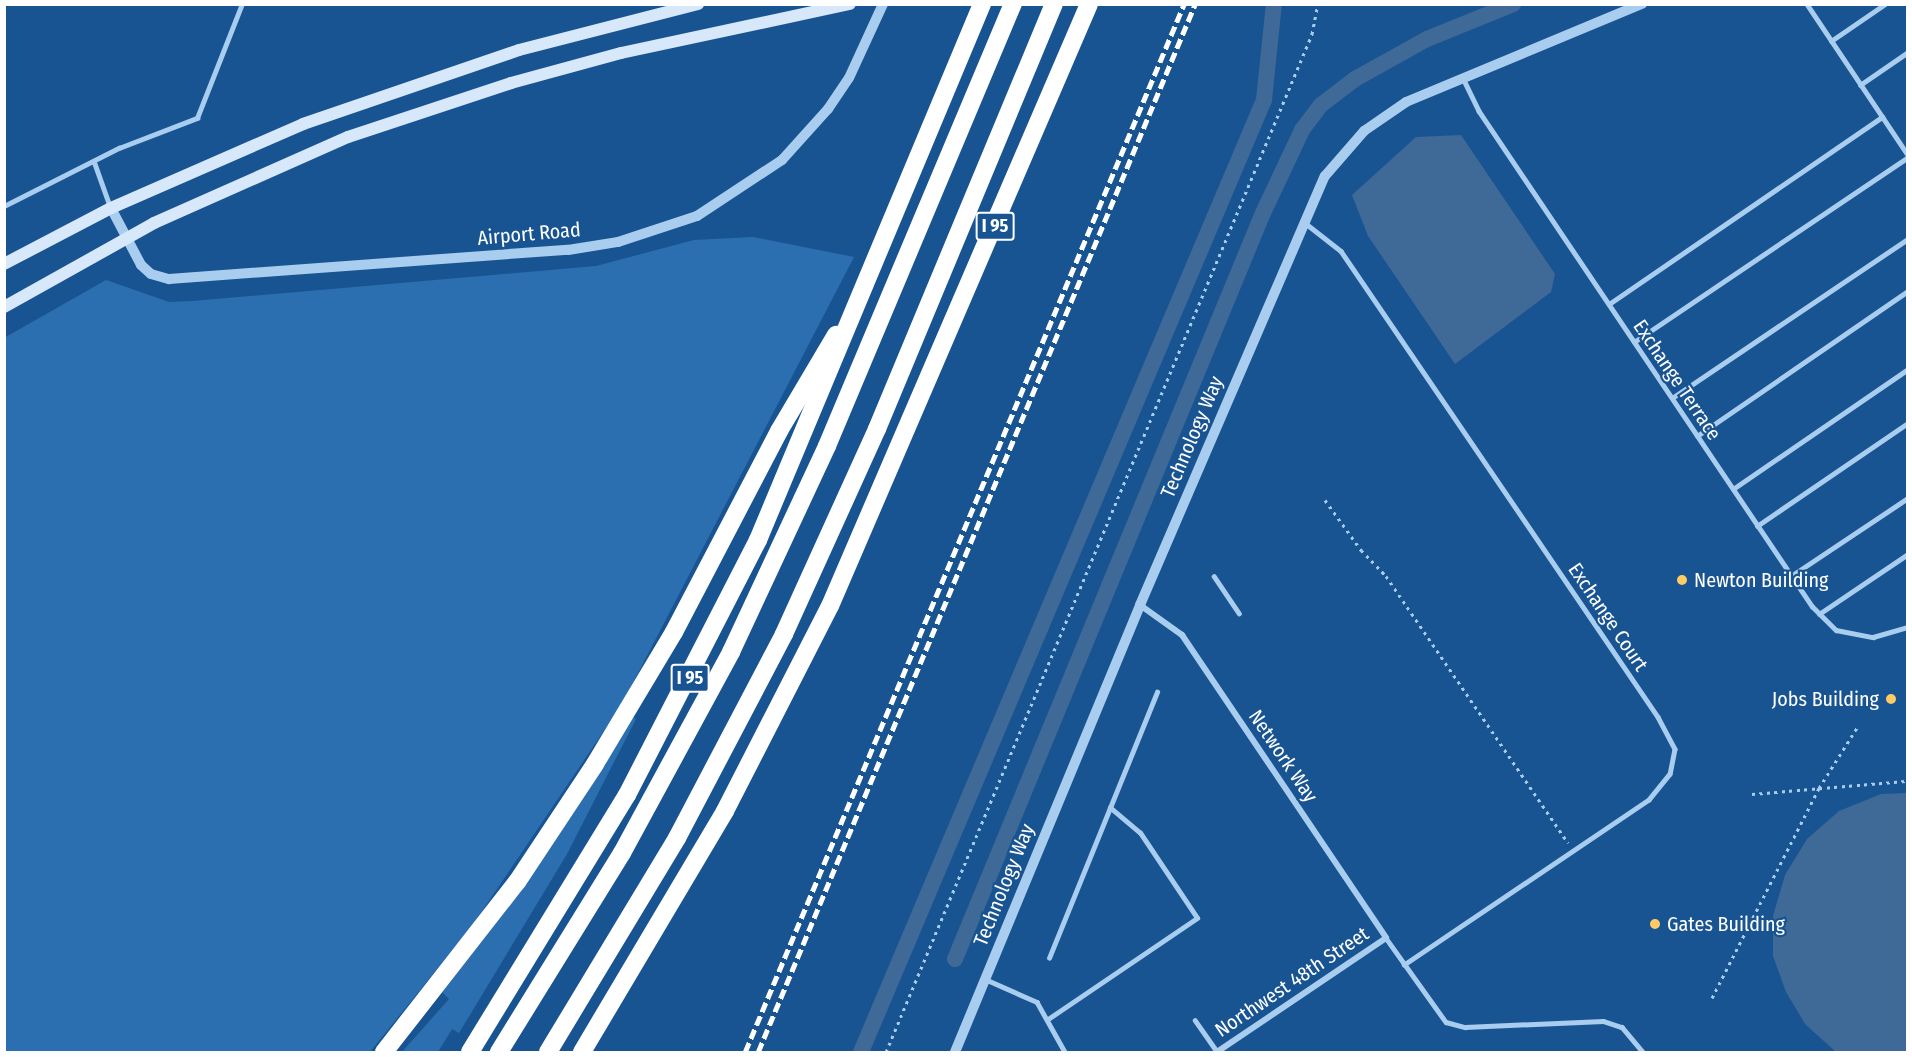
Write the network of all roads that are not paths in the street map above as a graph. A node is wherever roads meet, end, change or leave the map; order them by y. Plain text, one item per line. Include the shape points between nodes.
1 (242, 4) edge
2 (698, 4) edge
3 (883, 4) edge
4 (982, 4) edge
5 (1013, 4) edge
6 (1054, 4) edge
7 (1089, 4) edge
8 (1642, 4) edge
9 (1807, 4) edge
10 (1885, 4) edge
11 (848, 5) edge
12 (1831, 41) junction
13 (1908, 52) edge
14 (1463, 77) junction
15 (1860, 85) junction
16 (1882, 117) junction
17 (1908, 156) edge
18 (94, 160) junction
19 (4, 206) edge
20 (111, 208) junction
21 (1303, 221) junction
22 (126, 238) junction
23 (1908, 239) edge
24 (4, 264) edge
25 (868, 281) junction
26 (1908, 291) edge
27 (1609, 304) junction
28 (4, 307) edge
29 (1634, 342) junction
30 (1908, 369) edge
31 (1672, 398) junction
32 (1908, 423) edge
33 (1697, 436) junction
34 (1733, 489) junction
35 (1908, 498) edge
36 (1757, 526) junction
37 (1908, 554) edge
38 (1214, 576) dead end
39 (1791, 576) junction
40 (1140, 605) junction
41 (1239, 613) dead end
42 (1819, 614) junction
43 (1908, 627) edge
44 (1157, 692) dead end
45 (1110, 808) junction
46 (1386, 938) junction
47 (1049, 958) dead end
48 (1404, 965) junction
49 (985, 979) junction
50 (1048, 1019) junction
51 (1195, 1020) dead end
52 (1217, 1052) edge
53 (384, 1053) edge
54 (470, 1053) edge
55 (499, 1053) edge
56 (548, 1053) edge
57 (582, 1053) edge
58 (956, 1053) edge
59 (1065, 1053) edge
60 (1643, 1053) edge

1 - 18 lane via 197,118
2 - 20 main road via 574,34 409,84 250,145
3 - 22 street, Airport Road via 849,78 808,133 782,160 729,198 664,230 568,250 177,279 146,270
4 - 25 highway, I 95
5 - 55 highway via 823,456 731,652 622,853
6 - 56 highway via 873,440 784,634 688,818
7 - 57 highway, I 95 via 830,606 725,811
8 - 14 street, Technology Way
9 - 12 lane
10 - 12 lane
11 - 22 main road via 621,53 468,96 300,156
12 - 15 lane
13 - 15 lane
14 - 21 street, Technology Way via 1406,102 1364,131 1325,176
14 - 27 lane, Exchange Terrace via 1479,111
15 - 16 lane
16 - 17 lane
16 - 27 lane
17 - 29 lane
18 - 19 lane
18 - 20 lane
20 - 22 street, Airport Road
20 - 24 main road
21 - 40 street, Technology Way
21 - 48 lane, Exchange Court via 1341,251 1673,742 1673,767 1656,795
22 - 28 main road
23 - 31 lane
25 - 53 highway via 779,431 675,632 595,764 517,882
25 - 54 highway, I 95 via 782,489 681,695 600,843
26 - 33 lane
27 - 29 lane, Exchange Terrace
29 - 31 lane, Exchange Terrace
30 - 34 lane
31 - 33 lane, Exchange Terrace
32 - 36 lane
33 - 34 lane, Exchange Terrace
34 - 36 lane, Exchange Terrace
35 - 39 lane
36 - 39 lane, Exchange Terrace
37 - 42 lane
38 - 41 lane
39 - 42 lane, Exchange Terrace
40 - 46 street, Network Way via 1182,635
40 - 49 street, Technology Way
42 - 43 lane, Exchange Terrace via 1836,630 1873,637
44 - 45 lane
45 - 47 lane
45 - 50 lane via 1140,833 1197,918
46 - 48 lane
46 - 52 street, Northwest 48th Street
48 - 60 lane via 1439,1016 1452,1025 1596,1020 1622,1027
49 - 50 lane via 1030,998 1043,1007
49 - 58 street, Technology Way
50 - 59 lane
51 - 52 lane

